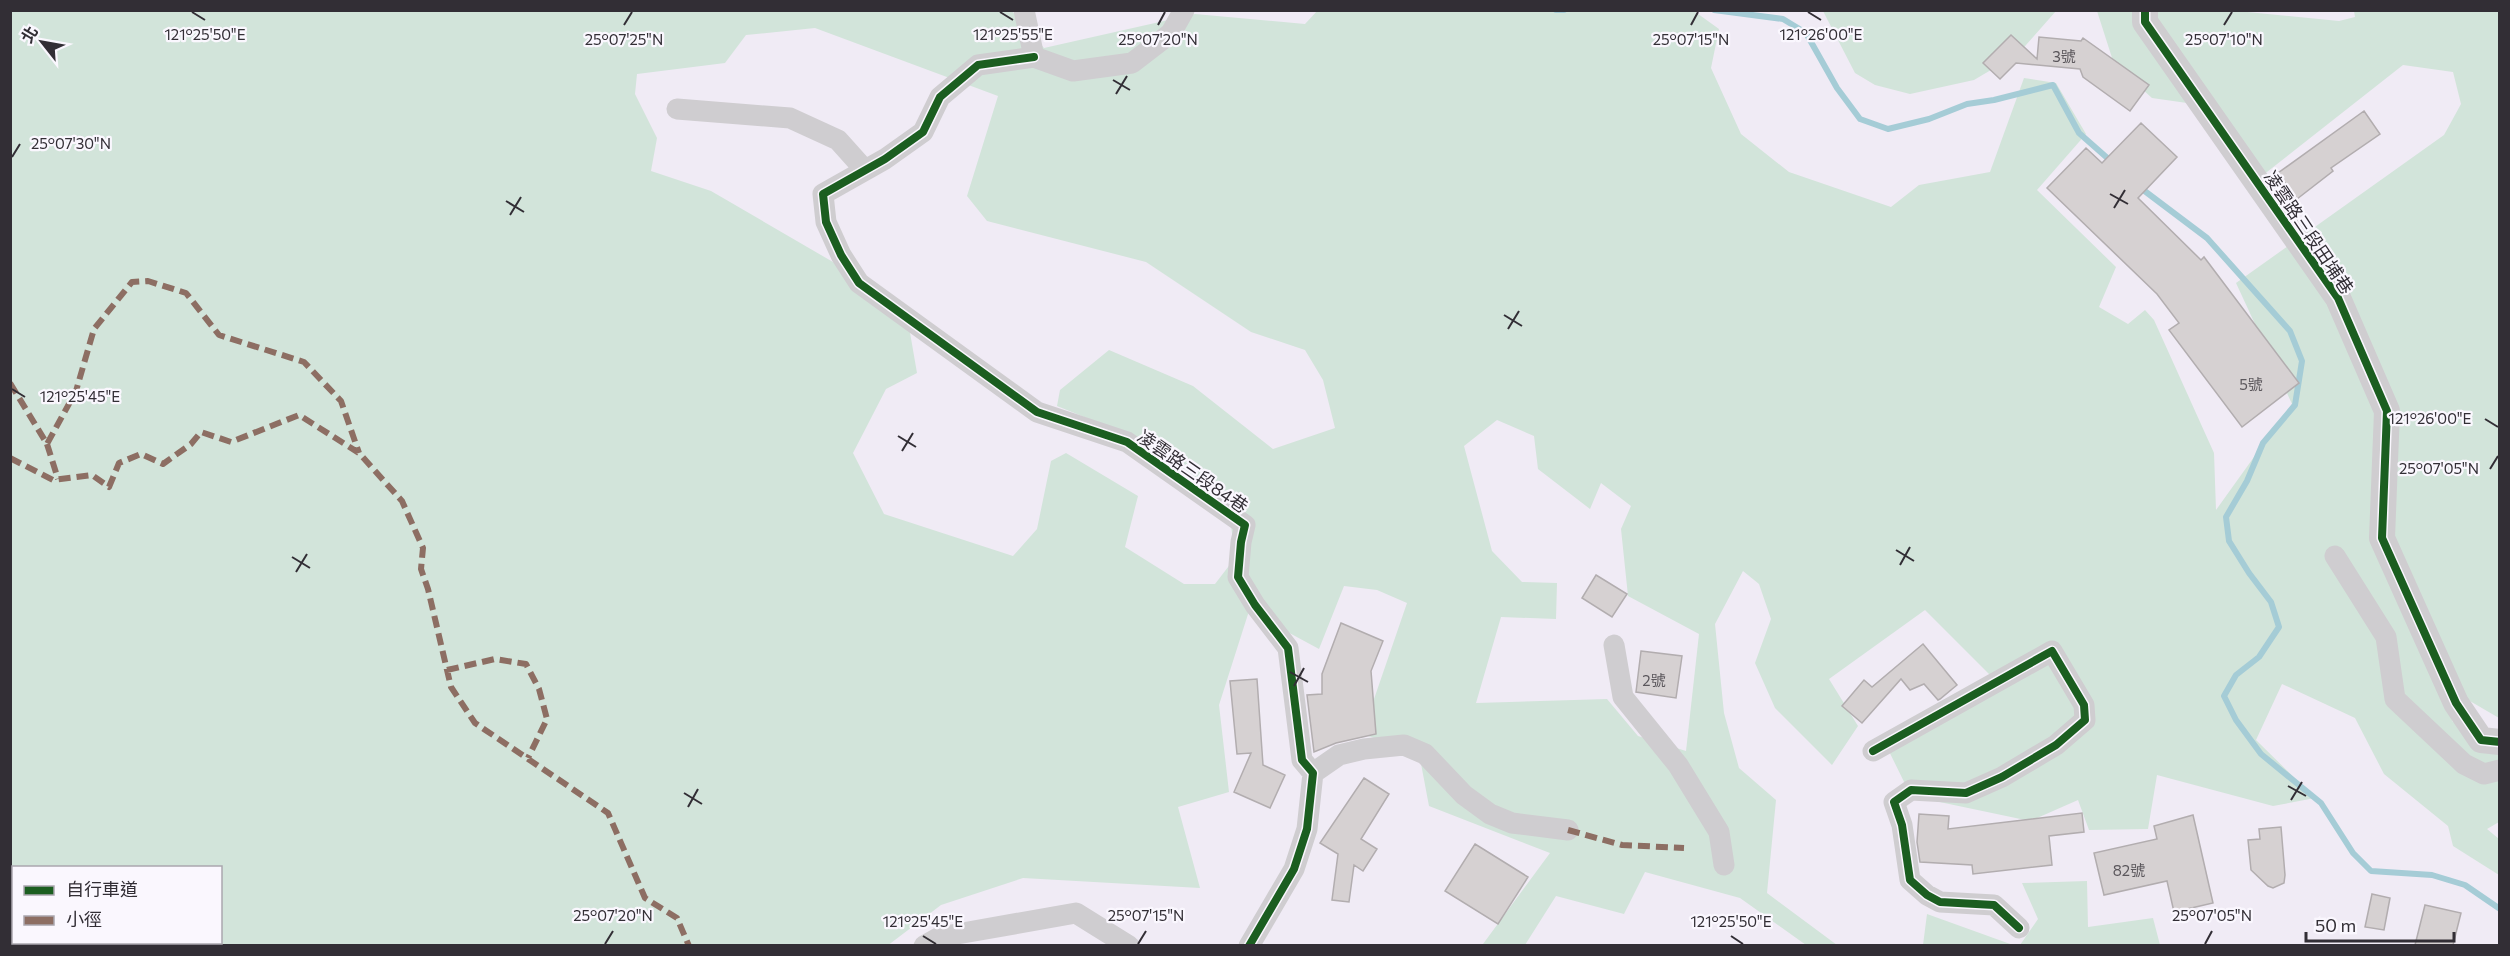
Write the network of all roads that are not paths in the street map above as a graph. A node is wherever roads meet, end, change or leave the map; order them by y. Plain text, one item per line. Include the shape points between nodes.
1 (1024, 10) edge
2 (1184, 10) edge
3 (2145, 10) edge
4 (1034, 57) junction
5 (676, 109) dead end
6 (864, 169) junction
7 (2336, 556) dead end
8 (1614, 645) dead end
9 (2499, 742) edge
10 (1873, 751) dead end
11 (2499, 770) edge
12 (1313, 773) junction
13 (1568, 830) dead end
14 (1724, 865) dead end
15 (2019, 928) dead end
16 (924, 945) edge
17 (1129, 945) edge
18 (1249, 945) edge

1 - 4 street
2 - 4 street via 1171,33 1132,63 1073,71
3 - 9 street, 凌雲路三段田埔巷 via 2145,22 2338,298 2387,411 2382,538 2456,703 2481,740
4 - 6 street, 凌雲路三段84巷 via 978,65 940,97 923,132
5 - 6 street via 790,118 838,140
6 - 12 street, 凌雲路三段84巷 via 823,194 826,222 859,283 1037,412 1127,442 1245,525 1238,577 1288,648 1302,760
7 - 11 street via 2386,637 2395,699 2464,765 2484,774
8 - 14 street via 1623,697 1678,765 1719,832
10 - 15 street via 2052,651 2084,705 2085,720 2056,745 1966,793 1911,790 1894,802 1902,825 1910,880 1940,902 1994,905
12 - 13 street via 1339,755 1404,745 1425,754 1464,795 1490,814 1512,823
12 - 18 street via 1307,829 1294,869
16 - 17 street via 940,937 1076,913

